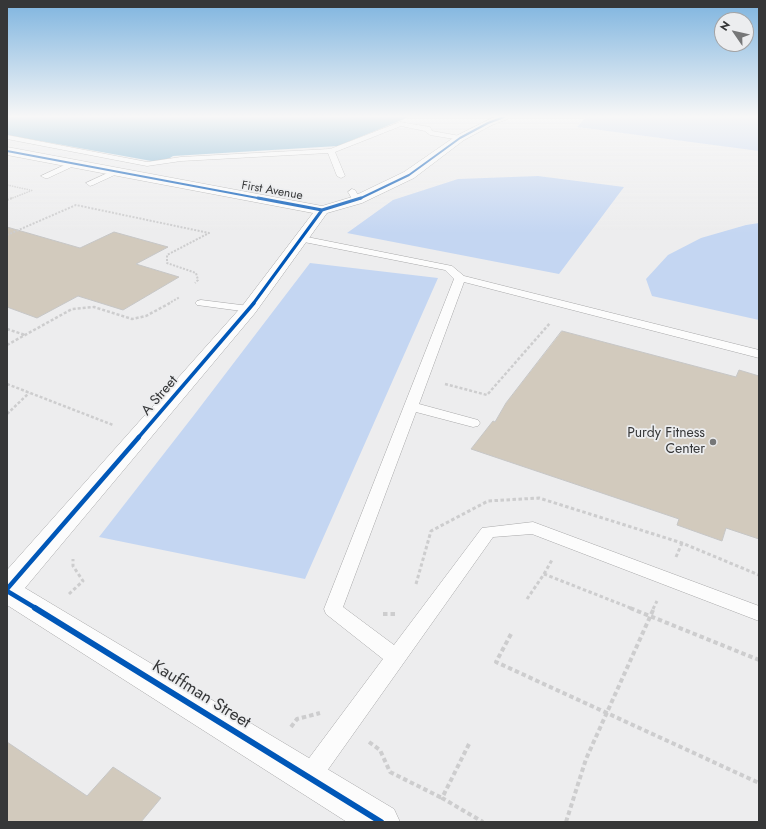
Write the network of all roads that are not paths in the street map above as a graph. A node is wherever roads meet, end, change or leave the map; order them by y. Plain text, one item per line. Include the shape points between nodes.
1 (28, 156) edge
2 (105, 156) edge
3 (243, 156) edge
4 (333, 156) edge
5 (436, 156) edge
6 (74, 164) junction
7 (117, 172) junction
8 (45, 176) dead end
9 (341, 176) dead end
10 (90, 183) dead end
11 (322, 210) junction
12 (302, 239) junction
13 (460, 278) junction
14 (201, 303) dead end
15 (249, 310) junction
16 (759, 354) edge
17 (410, 406) junction
18 (473, 423) dead end
19 (7, 590) edge
20 (759, 614) edge
21 (396, 658) junction
22 (309, 777) junction
23 (381, 822) edge

1 - 6 street, First Avenue
2 - 3 lane via 148,164 181,159
4 - 9 lane
5 - 11 street via 409,175
6 - 7 street, First Avenue
6 - 8 lane
7 - 10 lane
7 - 11 street, First Avenue
11 - 12 street, A Street
12 - 13 lane via 448,268
12 - 15 street, A Street
13 - 16 lane
13 - 17 lane
14 - 15 lane
15 - 19 street, A Street
17 - 18 lane
17 - 21 lane via 333,609
19 - 22 street, Kauffman Street
20 - 21 lane via 533,528 488,532
21 - 22 lane
22 - 23 street, Kauffman Street

